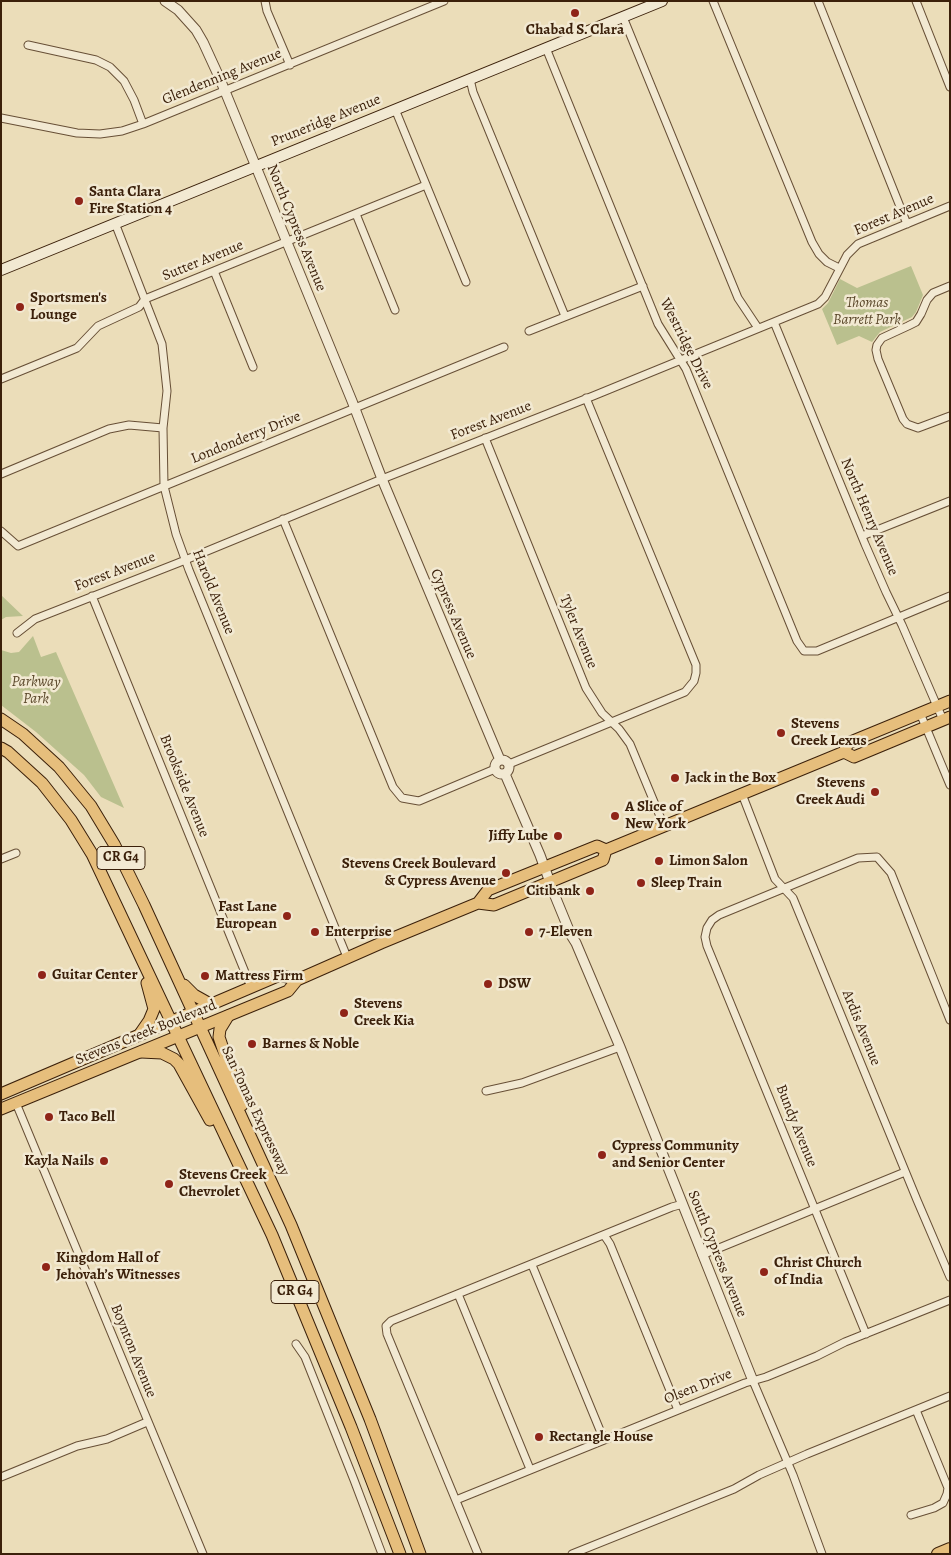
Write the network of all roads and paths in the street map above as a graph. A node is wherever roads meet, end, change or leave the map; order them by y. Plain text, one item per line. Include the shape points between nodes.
1 (265, 1) edge
2 (444, 1) edge
3 (662, 1) edge
4 (713, 1) edge
5 (818, 1) edge
6 (916, 1) edge
7 (169, 2) edge
8 (643, 5) edge
9 (623, 17) junction
10 (28, 45) dead end
11 (546, 48) junction
12 (290, 65) junction
13 (470, 79) junction
14 (950, 87) edge
15 (224, 90) junction
16 (395, 109) junction
17 (1, 118) edge
18 (143, 124) junction
19 (256, 166) junction
20 (426, 185) junction
21 (950, 206) edge
22 (356, 214) junction
23 (115, 224) junction
24 (907, 224) junction
25 (286, 242) junction
26 (839, 268) junction
27 (1, 270) edge
28 (214, 271) junction
29 (466, 282) dead end
30 (643, 286) junction
31 (950, 286) edge
32 (145, 299) junction
33 (395, 310) dead end
34 (565, 316) junction
35 (774, 322) junction
36 (758, 328) junction
37 (529, 331) dead end
38 (504, 347) dead end
39 (680, 359) junction
40 (253, 367) dead end
41 (1, 379) edge
42 (586, 398) junction
43 (355, 409) junction
44 (950, 416) edge
45 (163, 428) junction
46 (485, 438) junction
47 (1, 474) edge
48 (382, 479) junction
49 (164, 486) junction
50 (950, 501) edge
51 (283, 519) junction
52 (1, 531) edge
53 (862, 536) junction
54 (185, 560) junction
55 (92, 596) junction
56 (950, 596) edge
57 (898, 617) junction
58 (17, 633) dead end
59 (950, 701) edge
60 (937, 706) junction
61 (920, 713) junction
62 (1, 719) edge
63 (946, 719) edge
64 (611, 722) junction
65 (926, 727) junction
66 (1, 748) edge
67 (844, 752) junction
68 (504, 762) junction
69 (495, 769) junction
70 (505, 774) junction
71 (950, 785) edge
72 (742, 794) junction
73 (664, 826) junction
74 (606, 850) junction
75 (16, 853) dead end
76 (1, 859) edge
77 (544, 867) junction
78 (550, 882) junction
79 (783, 888) junction
80 (478, 903) junction
81 (131, 934) junction
82 (347, 957) junction
83 (177, 976) junction
84 (297, 980) junction
85 (251, 987) junction
86 (210, 1004) junction
87 (193, 1011) junction
88 (228, 1016) junction
89 (171, 1020) junction
90 (950, 1020) edge
91 (200, 1027) junction
92 (140, 1034) junction
93 (178, 1036) junction
94 (620, 1047) junction
95 (141, 1052) junction
96 (28, 1082) junction
97 (486, 1091) dead end
98 (1, 1094) edge
99 (16, 1103) junction
100 (1, 1109) edge
101 (243, 1120) junction
102 (228, 1142) junction
103 (905, 1172) junction
104 (683, 1204) junction
105 (815, 1209) junction
106 (604, 1235) junction
107 (702, 1255) junction
108 (532, 1264) junction
109 (950, 1276) edge
110 (458, 1294) junction
111 (950, 1300) edge
112 (866, 1334) junction
113 (296, 1344) dead end
114 (753, 1381) junction
115 (950, 1396) edge
116 (678, 1410) junction
117 (916, 1410) junction
118 (147, 1422) junction
119 (604, 1440) junction
120 (788, 1463) junction
121 (530, 1470) junction
122 (1, 1477) edge
123 (456, 1500) junction
124 (911, 1515) dead end
125 (950, 1549) edge
126 (203, 1554) edge
127 (382, 1554) edge
128 (400, 1554) edge
129 (420, 1554) edge
130 (478, 1554) edge
131 (572, 1554) edge
132 (822, 1554) edge
133 (938, 1554) edge

1 - 12 street
2 - 12 street, Glendenning Avenue
3 - 8 main road, Pruneridge Avenue
4 - 26 street via 812,242 827,262
5 - 24 street
6 - 14 street
7 - 15 street, North Cypress Avenue via 196,30
8 - 9 main road, Pruneridge Avenue
9 - 11 main road, Pruneridge Avenue
9 - 36 street via 738,298
10 - 18 street via 96,60 110,67 124,80
11 - 13 main road, Pruneridge Avenue
11 - 30 street, Westridge Drive
12 - 15 street, Glendenning Avenue
13 - 16 main road, Pruneridge Avenue
13 - 34 street
15 - 18 street, Glendenning Avenue
15 - 19 street, North Cypress Avenue
16 - 19 main road, Pruneridge Avenue
16 - 20 street
17 - 18 street, Glendenning Avenue via 100,134
19 - 23 main road, Pruneridge Avenue
19 - 25 street, North Cypress Avenue
20 - 22 street, Sutter Avenue
20 - 29 street
21 - 24 street, Forest Avenue
22 - 25 street, Sutter Avenue
22 - 33 street
23 - 27 main road, Pruneridge Avenue
23 - 32 street, Harold Avenue
24 - 26 street, Forest Avenue via 858,244
25 - 28 street, Sutter Avenue
25 - 43 street, North Cypress Avenue
26 - 35 street, Forest Avenue via 822,301
28 - 32 street, Sutter Avenue
28 - 40 street
30 - 34 street
30 - 39 street, Westridge Drive via 658,324
31 - 44 street via 933,293 916,322 882,338 876,350 907,424 918,428
32 - 41 street, Sutter Avenue via 139,307 98,326 77,348
32 - 45 street, Harold Avenue via 162,344 167,391
34 - 37 street
35 - 36 street, Forest Avenue
35 - 53 street, North Henry Avenue
36 - 39 street, Forest Avenue
38 - 43 street, Londonderry Drive
39 - 42 street, Forest Avenue
39 - 57 street, Westridge Drive via 797,641 804,651 817,651
42 - 46 street, Forest Avenue
42 - 64 street via 696,665 694,681 684,692
43 - 48 street, North Cypress Avenue
43 - 49 street, Londonderry Drive
45 - 47 street via 129,425 109,429
45 - 49 street, Harold Avenue
46 - 48 street, Forest Avenue
46 - 64 street, Tyler Avenue via 586,688
48 - 51 street, Forest Avenue
48 - 68 street, Cypress Avenue
49 - 52 street, Londonderry Drive via 18,546
49 - 54 street, Harold Avenue
50 - 53 street
51 - 54 street, Forest Avenue
51 - 69 street via 393,787 402,798 419,801
53 - 57 street, North Henry Avenue
54 - 55 street, Forest Avenue
54 - 82 street, Harold Avenue
55 - 58 street, Forest Avenue via 35,619
55 - 85 street, Brookside Avenue
56 - 57 street
57 - 60 street, North Henry Avenue
59 - 60 main road, Stevens Creek Boulevard
60 - 61 main road, Stevens Creek Boulevard
60 - 63 street, North Henry Avenue
61 - 65 street
61 - 67 main road, Stevens Creek Boulevard via 848,743
62 - 83 main road, San Tomas Expressway / CR G4 via 60,767 91,806 114,844
63 - 65 main road, Stevens Creek Boulevard
64 - 68 street
64 - 73 street, Tyler Avenue via 630,744
65 - 67 main road, Stevens Creek Boulevard via 854,757
65 - 71 street
66 - 81 main road, CR G4 via 42,783 71,820 92,854
67 - 72 main road, Stevens Creek Boulevard
68 - 69 street via 496,763
68 - 70 street via 509,768
69 - 70 street
70 - 77 street
72 - 73 main road, Stevens Creek Boulevard
72 - 79 street, Ardis Avenue via 775,879
73 - 74 main road, Stevens Creek Boulevard
74 - 77 main road, Stevens Creek Boulevard via 597,846
74 - 78 main road, Stevens Creek Boulevard via 603,860
75 - 76 street
77 - 78 street
77 - 80 main road, Stevens Creek Boulevard via 488,890
78 - 80 main road, Stevens Creek Boulevard via 494,904
78 - 94 street, South Cypress Avenue
79 - 90 street via 858,858 877,857 890,873
79 - 103 street, Ardis Avenue via 793,898
79 - 105 street, Bundy Avenue via 719,915 707,928 706,937
80 - 82 main road, Stevens Creek Boulevard
81 - 89 main road, CR G4
81 - 92 main road via 154,1009
82 - 84 main road, Stevens Creek Boulevard
83 - 86 main road via 194,995
83 - 87 main road, San Tomas Expressway / CR G4
84 - 85 main road, Stevens Creek Boulevard via 280,974
84 - 88 main road, Stevens Creek Boulevard via 288,991
85 - 86 main road, Stevens Creek Boulevard
86 - 87 main road, Stevens Creek Boulevard
87 - 89 main road, Stevens Creek Boulevard
87 - 91 main road, San Tomas Expressway / CR G4
88 - 91 main road, Stevens Creek Boulevard
88 - 101 main road via 219,1037 242,1101
89 - 92 main road, Stevens Creek Boulevard
89 - 93 main road, CR G4
91 - 93 main road, Stevens Creek Boulevard
91 - 101 main road, San Tomas Expressway / CR G4
92 - 96 main road, Stevens Creek Boulevard
93 - 95 main road, Stevens Creek Boulevard
93 - 102 main road, CR G4
94 - 97 street via 522,1083
94 - 104 street, South Cypress Avenue
95 - 99 main road, Stevens Creek Boulevard
95 - 102 main road via 162,1054 179,1064 207,1116
96 - 98 main road, Stevens Creek Boulevard
96 - 99 main road via 17,1095
99 - 100 main road, Stevens Creek Boulevard
99 - 118 street, Boynton Avenue
101 - 129 main road, San Tomas Expressway / CR G4 via 367,1410
102 - 128 main road, CR G4 via 272,1235
103 - 105 street
103 - 109 street, Ardis Avenue
104 - 106 street
104 - 107 street, South Cypress Avenue
105 - 107 street
105 - 112 street, Bundy Avenue
106 - 108 street
106 - 116 street
107 - 114 street, South Cypress Avenue
108 - 110 street
108 - 119 street
110 - 121 street
110 - 123 street via 391,1321 386,1326
111 - 112 street, Olsen Drive
112 - 114 street, Olsen Drive
113 - 127 street via 305,1357
114 - 116 street, Olsen Drive
114 - 120 street, South Cypress Avenue
115 - 117 street
116 - 119 street, Olsen Drive
117 - 120 street
117 - 124 street via 948,1488 943,1503
118 - 122 street
118 - 126 street, Boynton Avenue
119 - 121 street, Olsen Drive
120 - 131 street
120 - 132 street, South Cypress Avenue
121 - 123 street, Olsen Drive
123 - 130 street
125 - 133 highway

